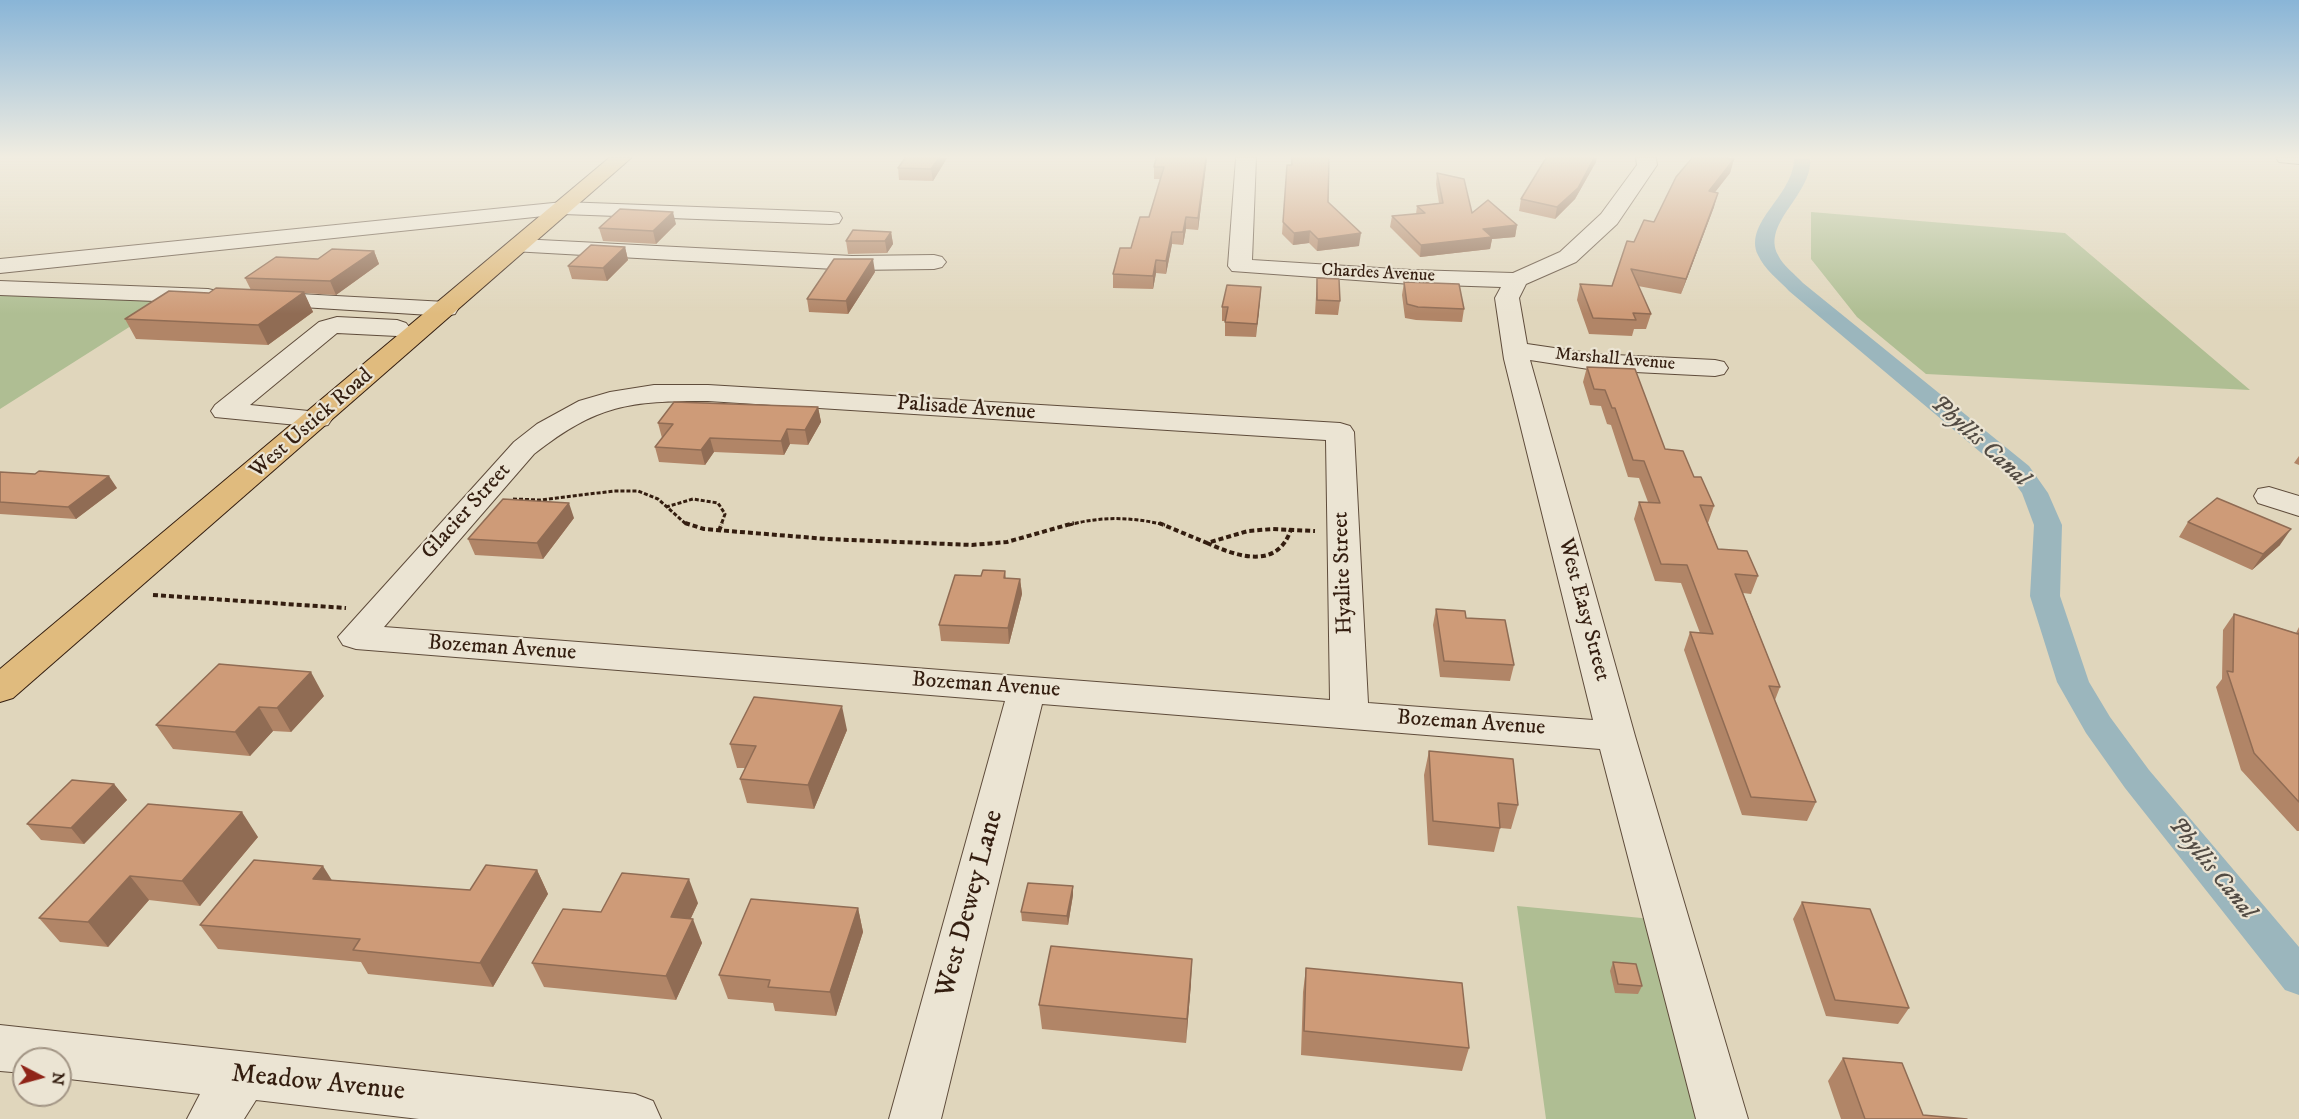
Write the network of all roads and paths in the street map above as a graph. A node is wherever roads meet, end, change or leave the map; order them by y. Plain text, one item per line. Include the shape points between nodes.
1 (542, 210) edge
2 (560, 210) edge
3 (622, 210) edge
4 (1243, 210) edge
5 (1615, 210) edge
6 (831, 218) dead end
7 (520, 246) junction
8 (934, 262) dead end
9 (1, 280) edge
10 (1516, 280) junction
11 (446, 309) junction
12 (423, 329) junction
13 (1515, 350) junction
14 (1715, 368) dead end
15 (593, 404) joint
16 (318, 419) junction
17 (1340, 432) joint
18 (2269, 496) dead end
19 (481, 497) junction
20 (666, 507) junction
21 (2299, 507) edge
22 (1291, 529) junction
23 (719, 531) junction
24 (1343, 533) junction
25 (1207, 543) junction
26 (115, 592) junction
27 (368, 624) junction
28 (0, 689) edge
29 (1027, 690) junction
30 (1349, 715) junction
31 (1616, 736) junction
32 (0, 1048) edge
33 (244, 1076) junction
34 (213, 1119) edge
35 (635, 1119) edge
36 (915, 1119) edge
37 (1722, 1119) edge

1 - 9 street via 36,263
2 - 7 main road, West Ustick Road
3 - 6 street
4 - 10 street, Chardes Avenue via 1240,266
5 - 10 street via 1568,257
7 - 8 street via 852,263
7 - 11 main road, West Ustick Road
9 - 11 street
10 - 13 street, West Easy Street via 1507,298
11 - 12 main road, West Ustick Road
12 - 16 main road, West Ustick Road
12 - 16 street via 328,327 225,411
13 - 14 street, Marshall Avenue via 1595,362
13 - 31 street, West Easy Street
15 - 17 street, Palisade Avenue via 644,394 708,393
15 - 19 street, Glacier Street via 547,429 524,448
16 - 26 main road, West Ustick Road
17 - 24 street, Hyalite Street
18 - 21 street
19 - 20 path via 540,500 632,490 648,494
19 - 27 street, Glacier Street
20 - 23 path via 687,525
20 - 23 path via 693,499 718,503 725,514
22 - 24 path
22 - 25 path via 1250,528
22 - 25 path via 1280,550 1258,557 1236,556
23 - 25 path via 972,545 1007,542 1089,519 1120,517 1164,524
24 - 30 street, Hyalite Street
26 - 27 path
26 - 28 main road, West Ustick Road
27 - 29 street, Bozeman Avenue
29 - 30 street, Bozeman Avenue
29 - 36 street, West Dewey Lane
30 - 31 street, Bozeman Avenue
31 - 37 street, West Easy Street
32 - 33 street, Meadow Avenue
33 - 34 street
33 - 35 street, Meadow Avenue

